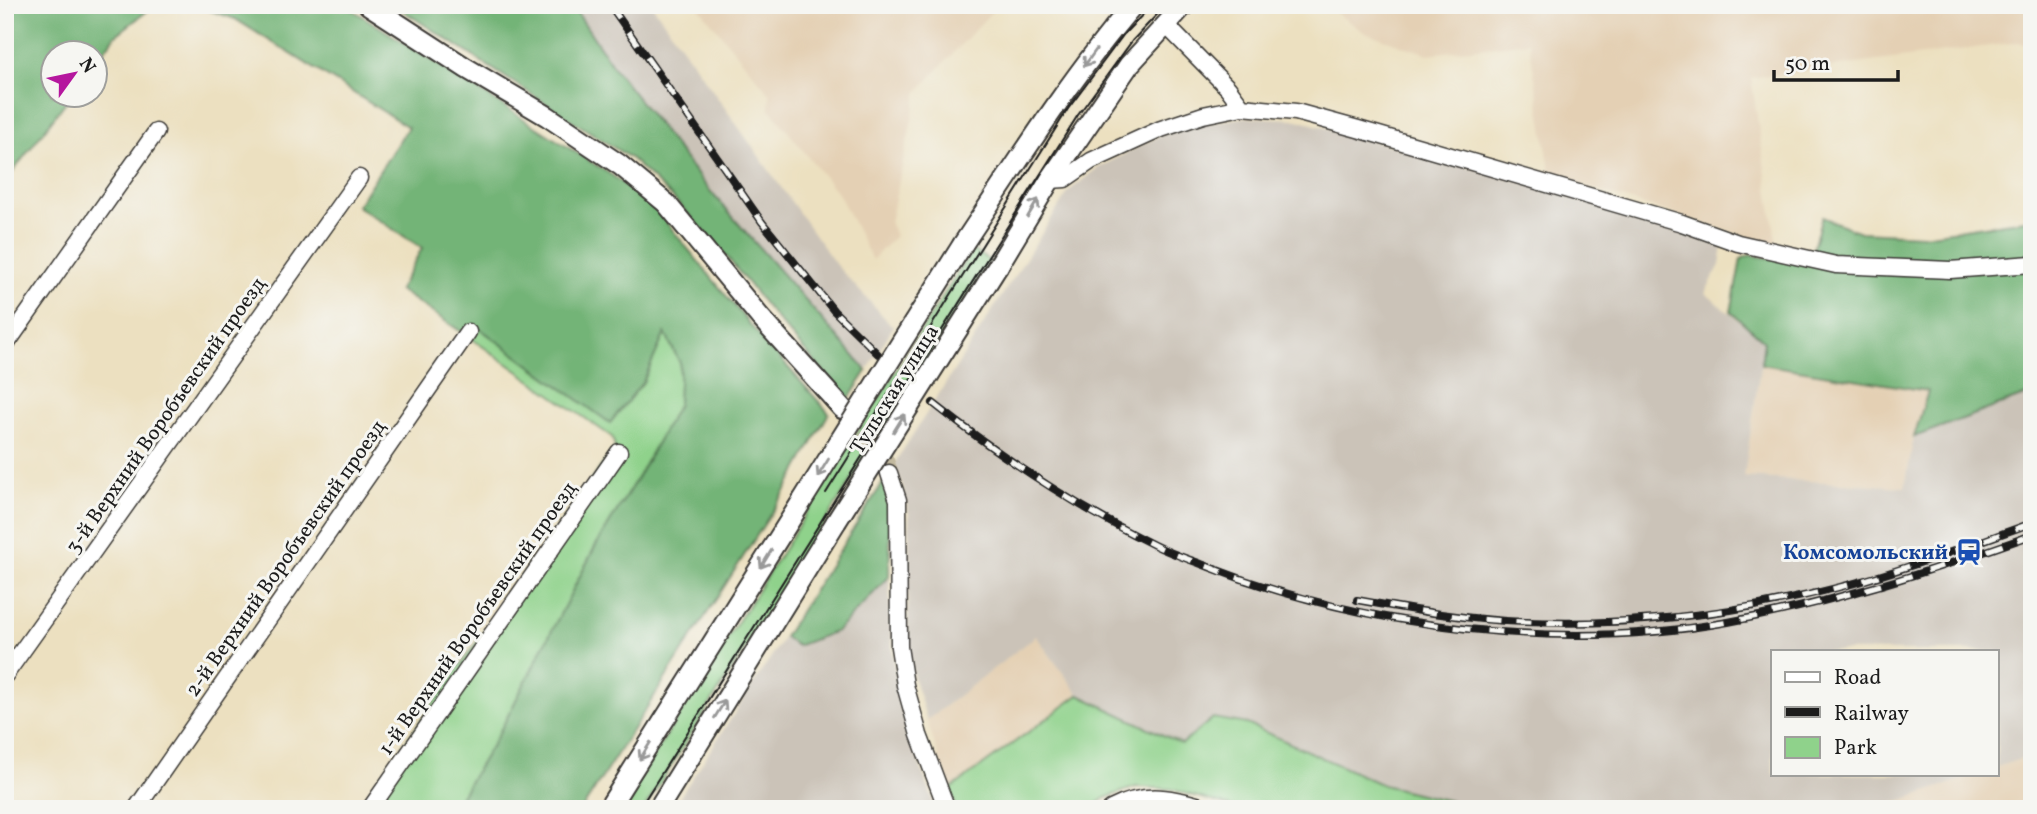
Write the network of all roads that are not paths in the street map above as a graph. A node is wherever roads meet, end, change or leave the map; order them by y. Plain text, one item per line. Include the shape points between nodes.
1 (369, 5) edge
2 (1133, 5) edge
3 (1184, 5) edge
4 (1165, 24) junction
5 (1242, 107) junction
6 (156, 132) dead end
7 (359, 178) dead end
8 (1050, 180) junction
9 (2032, 264) edge
10 (468, 332) dead end
11 (5, 346) edge
12 (843, 409) tunnel mouth
13 (619, 452) dead end
14 (889, 472) tunnel mouth
15 (5, 675) edge
16 (136, 809) edge
17 (370, 809) edge
18 (608, 809) edge
19 (658, 809) edge
20 (947, 809) edge
21 (1111, 809) edge
22 (1210, 809) edge

1 - 12 street via 620,164 666,203
2 -> 18 street, Тульская улица, bridge via 1058,102 963,244
3 - 4 street, Тульская улица
4 - 5 street
4 - 8 street, Тульская улица via 1129,65
5 - 8 street via 1161,129 1091,161 1065,179
5 - 9 street via 1296,112 1334,122 1738,243 1836,265 1950,270
6 - 11 street
7 - 15 street, 3-й Верхний Воробъевский проезд
19 -> 8 street, Тульская улица, bridge
10 - 16 street, 2-й Верхний Воробъевский проезд
13 - 17 street, 1-й Верхний Воробъевский проезд
14 - 20 street via 898,500 899,648 905,685
21 - 22 street via 1136,799 1170,797

